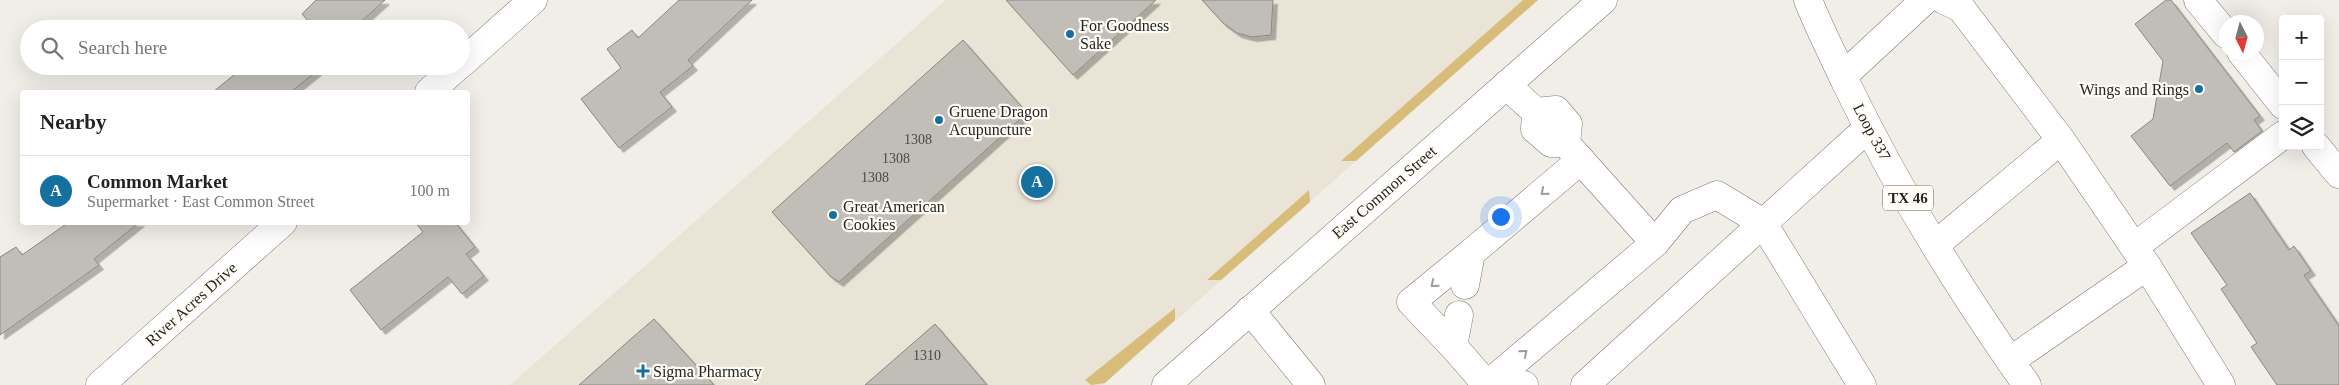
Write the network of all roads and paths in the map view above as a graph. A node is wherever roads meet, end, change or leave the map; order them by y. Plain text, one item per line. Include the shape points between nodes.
1 (533, 0) edge
2 (1603, 0) edge
3 (1808, 0) edge
4 (1925, 0) edge
5 (1944, 0) edge
6 (2198, 0) edge
7 (2219, 26) edge
8 (470, 56) edge
9 (2247, 60) edge
10 (448, 75) edge
11 (1843, 76) junction
12 (1506, 85) junction
13 (431, 90) edge
14 (2279, 100) edge
15 (1868, 128) junction
16 (2279, 138) edge
17 (2061, 140) junction
18 (2319, 150) edge
19 (1573, 152) junction
20 (2339, 174) edge
21 (1763, 223) junction
22 (280, 225) edge
23 (1655, 242) junction
24 (1935, 245) junction
25 (1471, 253) junction
26 (2141, 256) junction
27 (1465, 285) dead end
28 (1250, 310) junction
29 (1459, 316) dead end
30 (1453, 346) junction
31 (2010, 361) junction
32 (100, 385) edge
33 (1166, 385) edge
34 (1311, 385) edge
35 (1487, 385) edge
36 (1585, 385) edge
37 (1862, 385) edge
38 (2027, 385) edge
39 (2221, 385) edge

1 - 8 main road
2 - 12 main road, East Common Street
3 - 11 main road, Loop 337 / TX 46
4 - 11 main road
5 - 17 main road via 1961,8
6 - 7 main road
9 - 14 main road
10 - 13 main road
11 - 15 main road, Loop 337 / TX 46
12 - 19 main road via 1536,112 1535,129 1551,143
12 - 28 main road, East Common Street
15 - 21 main road
15 - 24 main road, Loop 337 / TX 46
16 - 26 main road
17 - 24 main road
17 - 26 main road
18 - 20 main road
19 - 23 main road
19 -> 25 main road
21 - 23 main road via 1717,196 1682,210
21 - 36 main road
21 - 37 main road
22 - 32 main road, River Acres Drive
35 -> 23 main road
24 - 31 main road, Loop 337 / TX 46
25 - 27 main road
25 -> 30 main road via 1411,302
26 - 31 main road
26 - 39 main road
28 - 33 main road, East Common Street
28 - 34 main road
29 - 30 main road
30 - 35 main road
31 - 38 main road, Loop 337 / TX 46

